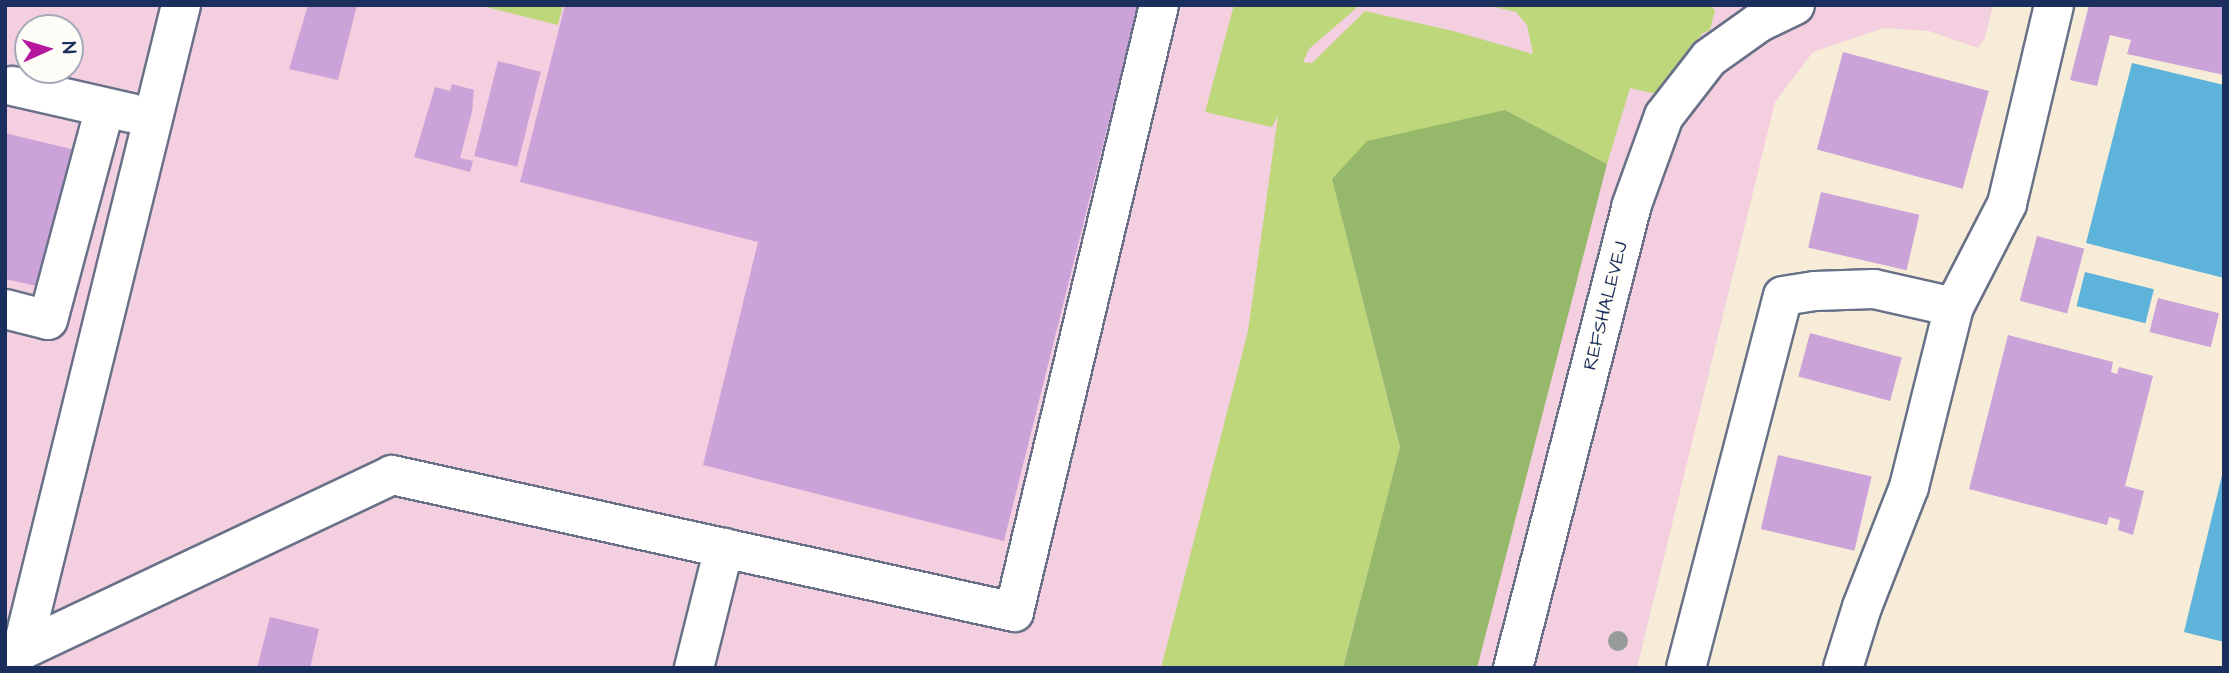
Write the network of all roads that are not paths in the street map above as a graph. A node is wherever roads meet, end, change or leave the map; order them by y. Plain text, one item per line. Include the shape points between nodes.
1 (181, 5) edge
2 (1158, 5) edge
3 (1796, 5) edge
4 (2054, 5) edge
5 (1753, 14) edge
6 (12, 86) dead end
7 (105, 107) junction
8 (153, 119) junction
9 (1954, 307) junction
10 (5, 309) edge
11 (724, 548) junction
12 (13, 652) edge
13 (694, 668) edge
14 (1513, 668) edge
15 (1686, 668) edge
16 (1843, 668) edge

1 - 8 street
2 - 11 street via 1014,612
3 - 5 street, REFSHALEVEJ
4 - 9 street via 2007,204
5 - 14 street, REFSHALEVEJ via 1709,58 1664,116 1631,206
6 - 7 street
7 - 8 street
7 - 10 street via 48,320
8 - 12 street
9 - 15 street via 1874,289 1783,296
9 - 16 street via 1909,487
11 - 12 street via 392,475
11 - 13 street

